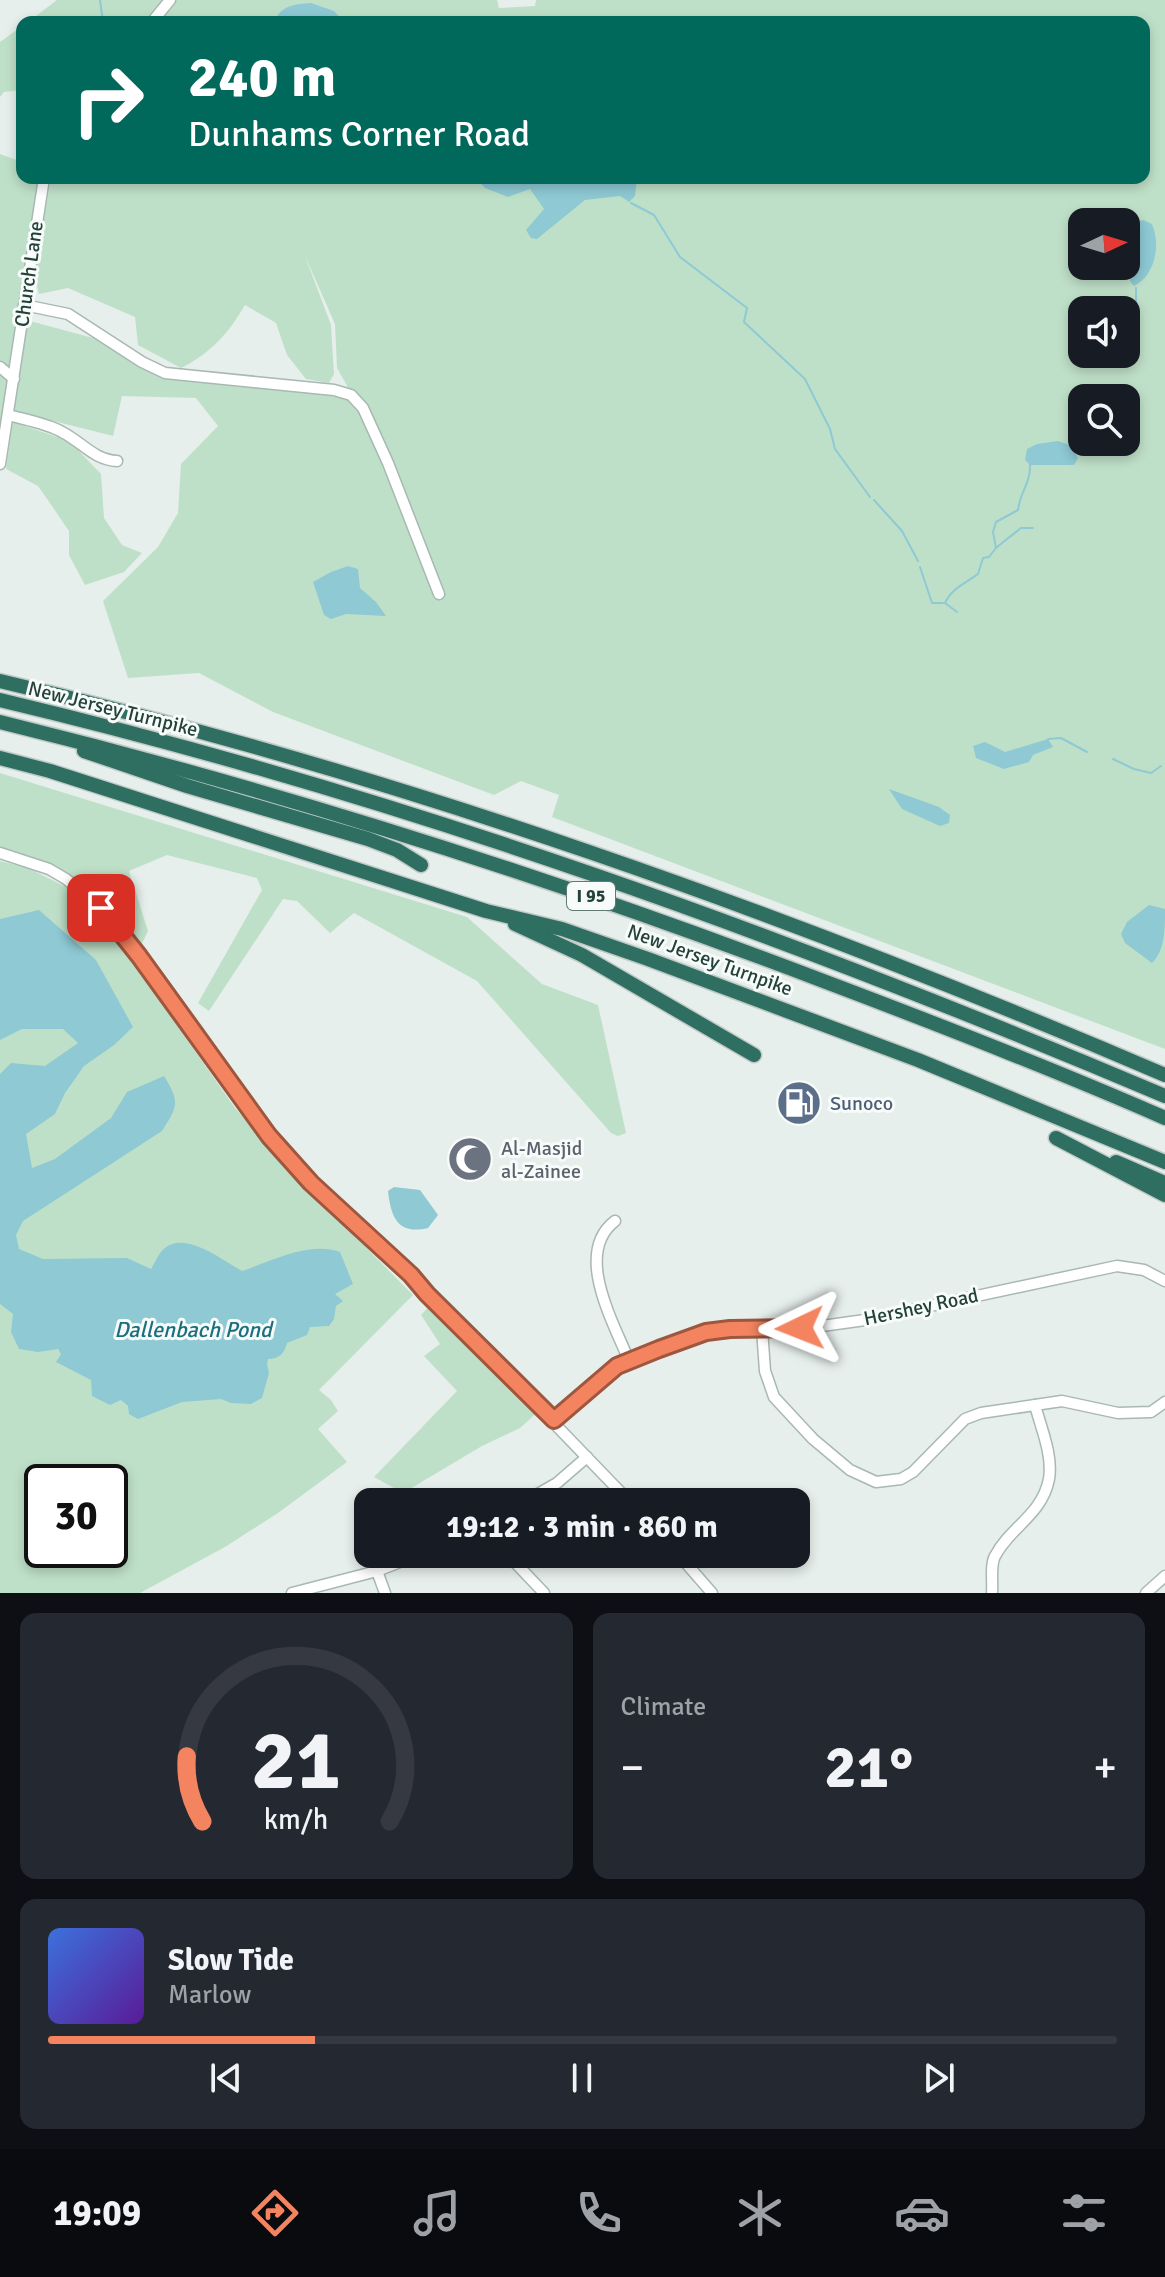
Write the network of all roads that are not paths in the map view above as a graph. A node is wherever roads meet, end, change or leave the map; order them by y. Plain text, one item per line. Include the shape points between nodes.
1 (170, 0) edge
2 (157, 16) edge
3 (43, 184) edge
4 (24, 305) junction
5 (0, 367) edge
6 (14, 379) junction
7 (8, 415) junction
8 (117, 461) dead end
9 (0, 464) edge
10 (439, 594) dead end
11 (0, 681) edge
12 (0, 700) edge
13 (0, 722) edge
14 (0, 758) edge
15 (0, 853) edge
16 (421, 865) dead end
17 (486, 911) junction
18 (754, 1055) dead end
19 (1165, 1075) edge
20 (1165, 1096) edge
21 (1165, 1118) edge
22 (1165, 1162) edge
23 (1165, 1183) edge
24 (1165, 1195) edge
25 (615, 1221) dead end
26 (1165, 1281) edge
27 (762, 1329) junction
28 (629, 1361) junction
29 (1165, 1402) edge
30 (1035, 1405) junction
31 (554, 1420) junction
32 (587, 1457) junction
33 (548, 1488) edge
34 (617, 1488) edge
35 (385, 1568) edge
36 (520, 1568) edge
37 (690, 1568) edge
38 (377, 1571) junction
39 (1165, 1576) edge
40 (292, 1593) edge
41 (385, 1593) edge
42 (544, 1593) edge
43 (712, 1593) edge
44 (992, 1593) edge
45 (1146, 1593) edge

1 - 2 street
3 - 4 street, Church Lane
4 - 6 street, Church Lane
4 - 10 street via 68,314 165,373 351,395 363,408 388,463
5 - 6 street
6 - 7 street, Church Lane
7 - 8 street via 59,430 95,456
7 - 9 street, Church Lane
11 - 19 highway, New Jersey Turnpike / I 95 via 295,758 590,853 951,987
12 - 20 highway, New Jersey Turnpike / I 95 via 279,774 584,871 942,1004
13 - 16 highway via 368,839
13 - 21 highway, New Jersey Turnpike / I 95 via 278,795 576,891 937,1024
14 - 17 highway, New Jersey Turnpike / I 95
15 - 31 street via 49,869 101,908 269,1136
17 - 18 highway via 582,955
17 - 22 highway, New Jersey Turnpike / I 95 via 562,929 746,994
23 - 24 highway via 1056,1138
25 - 28 street via 600,1237 596,1264
26 - 27 street, Hershey Road via 1144,1270 1117,1266 865,1320
27 - 28 street, Hershey Road via 706,1332
27 - 30 street via 765,1371 774,1397 838,1460 876,1482 913,1472 965,1419
28 - 31 street, Hershey Road
29 - 30 street via 1151,1412 1118,1413 1062,1401
30 - 44 street via 1049,1480 1029,1518 993,1558
31 - 32 street
32 - 33 street
32 - 34 street
35 - 38 street
36 - 42 street
37 - 43 street
38 - 40 street
38 - 41 street
39 - 45 street

